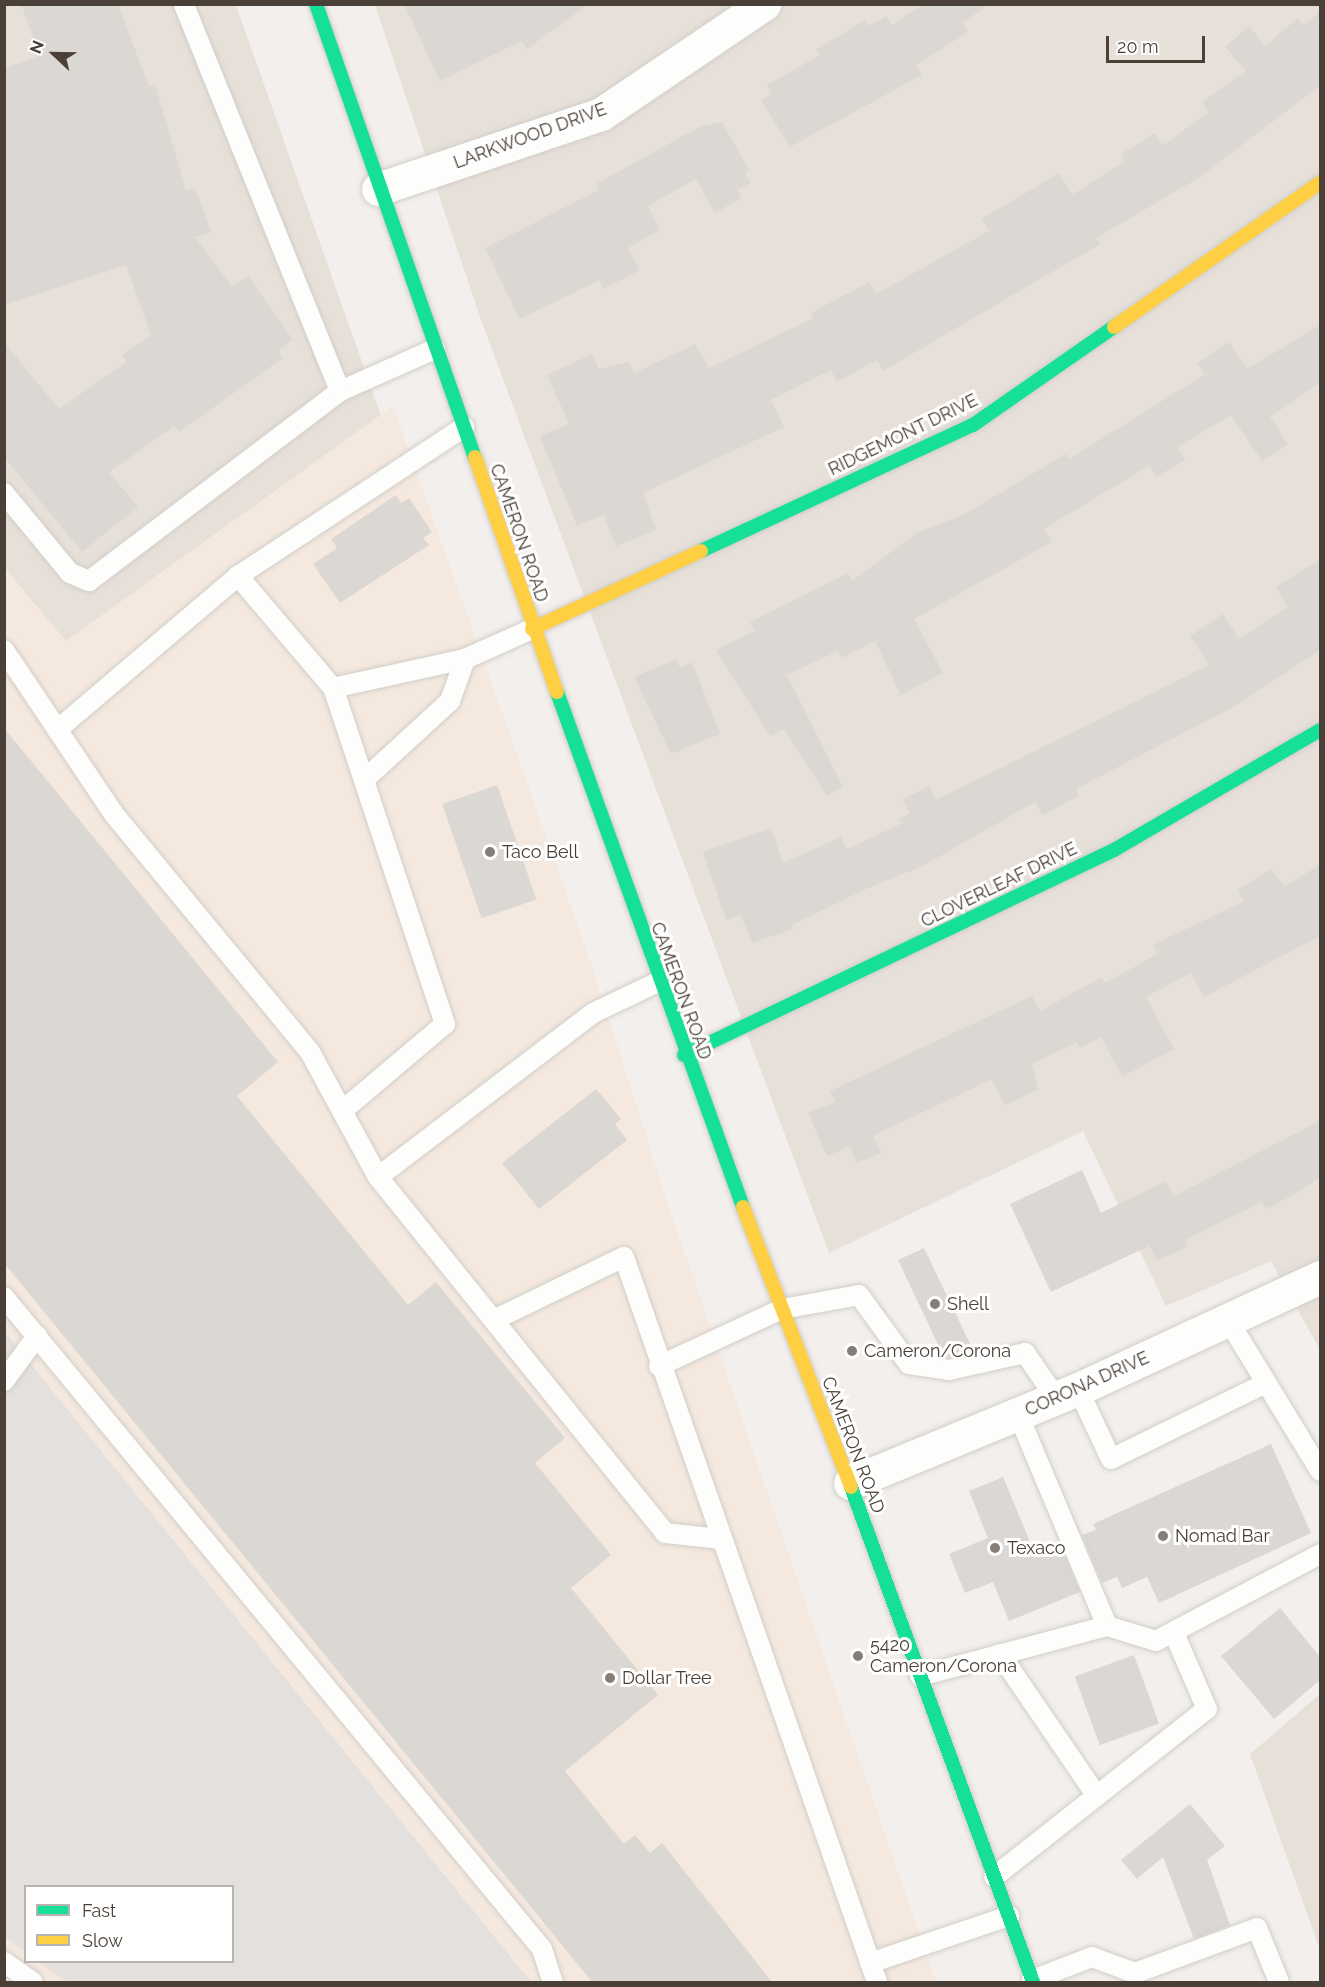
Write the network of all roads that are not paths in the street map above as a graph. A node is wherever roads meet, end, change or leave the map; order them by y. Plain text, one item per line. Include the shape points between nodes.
1 (184, 4) edge
2 (316, 4) edge
3 (764, 4) edge
4 (1320, 183) edge
5 (378, 189) junction
6 (435, 349) junction
7 (340, 391) junction
8 (464, 427) junction
9 (4, 493) edge
10 (238, 576) junction
11 (532, 629) junction
12 (4, 650) edge
13 (465, 658) junction
14 (333, 688) junction
15 (57, 730) junction
16 (1320, 730) edge
17 (364, 780) junction
18 (658, 982) junction
19 (684, 1055) junction
20 (342, 1112) junction
21 (378, 1177) junction
22 (1320, 1277) edge
23 (4, 1297) edge
24 (782, 1309) junction
25 (494, 1320) junction
26 (1228, 1320) junction
27 (37, 1336) junction
28 (659, 1366) junction
29 (4, 1381) edge
30 (1266, 1383) junction
31 (1067, 1394) junction
32 (1018, 1414) junction
33 (1320, 1471) edge
34 (850, 1483) junction
35 (720, 1539) junction
36 (1320, 1554) edge
37 (1107, 1626) junction
38 (1174, 1632) junction
39 (1000, 1654) junction
40 (920, 1676) junction
41 (1097, 1796) junction
42 (994, 1877) junction
43 (1009, 1916) junction
44 (4, 1962) edge
45 (870, 1963) junction
46 (1032, 1981) edge
47 (33, 1983) edge
48 (553, 1983) edge
49 (877, 1983) edge
50 (1279, 1983) edge

1 - 7 lane
2 - 5 main road, CAMERON ROAD
3 - 5 street, LARKWOOD DRIVE via 601,114
4 - 11 main road, RIDGEMONT DRIVE via 973,425
5 - 6 main road, CAMERON ROAD
6 - 7 lane
6 - 8 main road, CAMERON ROAD
7 - 9 lane via 89,581 70,573
8 - 10 lane
8 - 11 main road, CAMERON ROAD
10 - 14 lane
10 - 15 lane
11 - 13 lane
11 - 18 main road, CAMERON ROAD
12 - 15 lane
13 - 14 lane
13 - 17 lane via 450,701
14 - 17 lane
15 - 20 lane via 113,813 310,1052
16 - 19 main road, CLOVERLEAF DRIVE via 1114,850
17 - 20 lane via 445,1024
18 - 19 main road, CAMERON ROAD
18 - 21 lane via 593,1013
19 - 24 main road, CAMERON ROAD
20 - 21 lane
21 - 25 lane
22 - 26 street, CORONA DRIVE
23 - 27 lane
24 - 28 lane
24 - 31 lane via 859,1295 909,1364 949,1370 1025,1353
24 - 34 main road, CAMERON ROAD
25 - 28 lane via 624,1257
25 - 35 lane via 665,1533
26 - 30 lane
26 - 31 street, CORONA DRIVE
27 - 29 lane
27 - 48 lane via 542,1950
28 - 35 lane
30 - 31 lane via 1111,1459
30 - 33 lane
31 - 32 street, CORONA DRIVE
32 - 34 street, CORONA DRIVE
32 - 37 lane
34 - 40 main road, CAMERON ROAD
35 - 45 lane
36 - 38 lane
37 - 38 lane via 1156,1641
37 - 39 lane
38 - 41 lane via 1207,1709
39 - 40 lane
39 - 41 lane
40 - 42 main road, CAMERON ROAD
41 - 42 lane
42 - 43 main road, CAMERON ROAD
43 - 45 lane
43 - 46 main road, CAMERON ROAD
44 - 47 lane
45 - 49 lane
46 - 50 lane via 1092,1957 1135,1972 1257,1928

